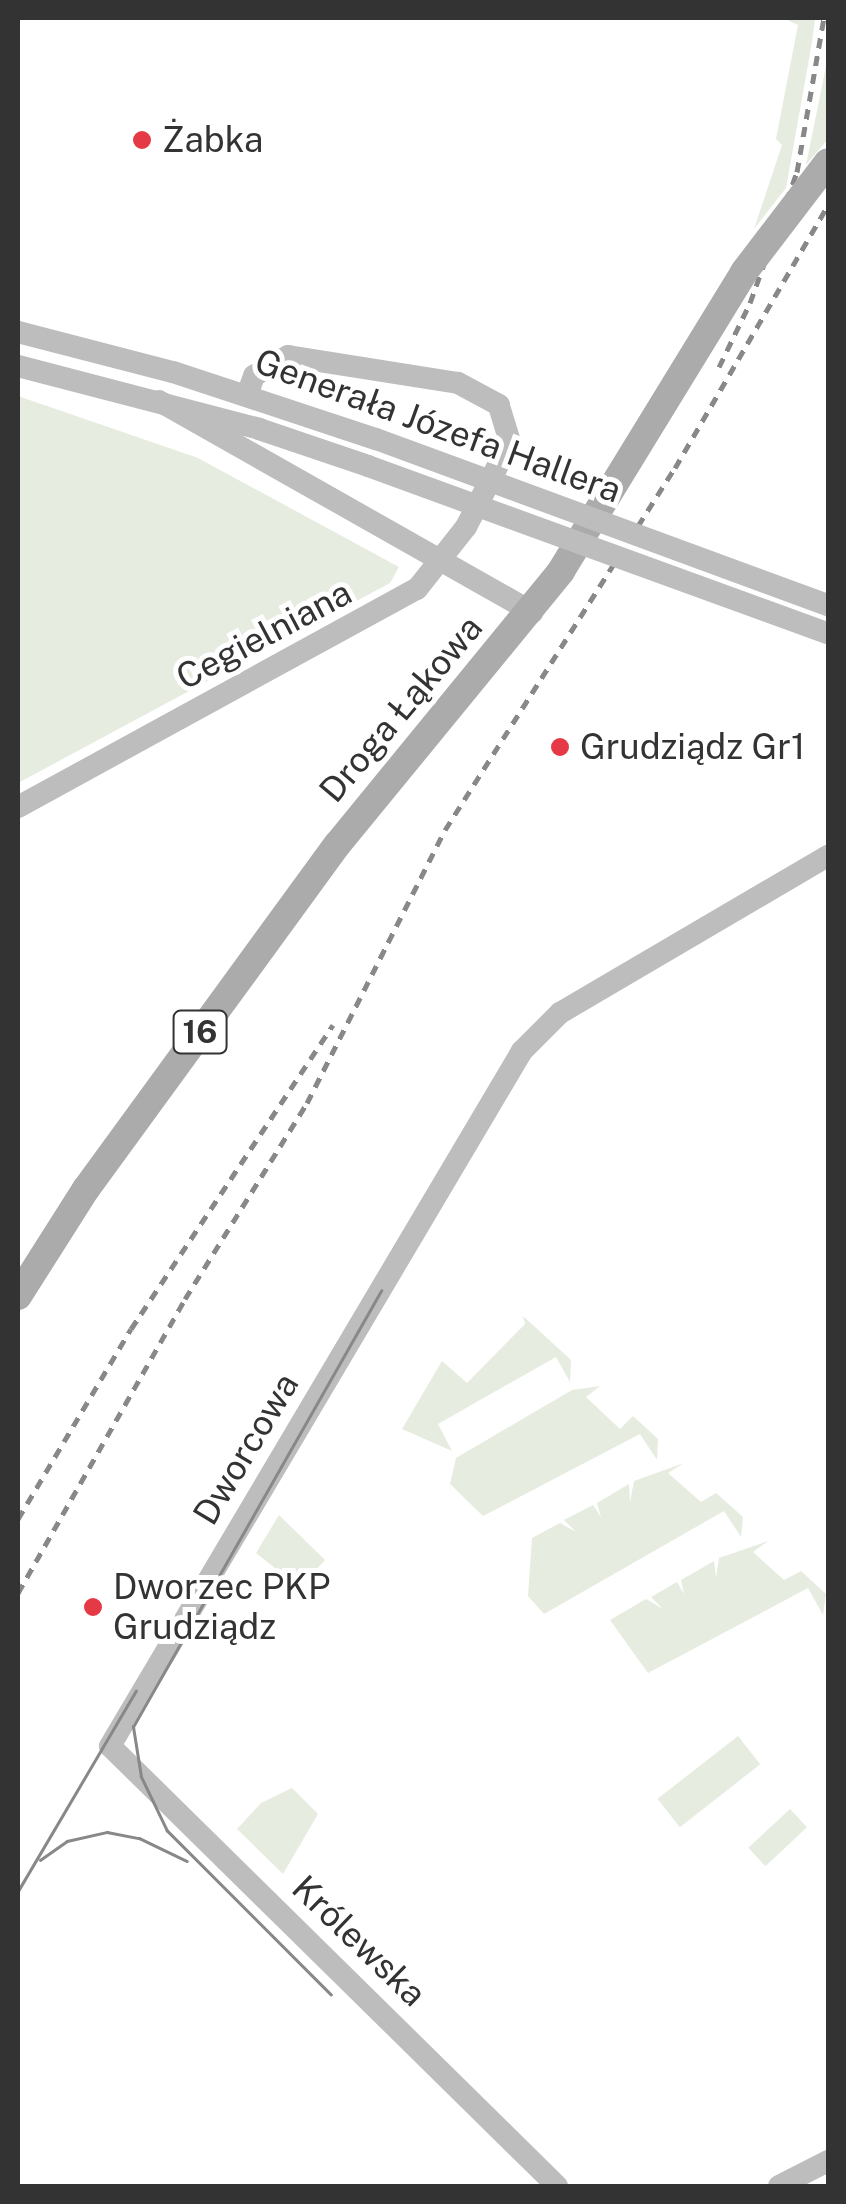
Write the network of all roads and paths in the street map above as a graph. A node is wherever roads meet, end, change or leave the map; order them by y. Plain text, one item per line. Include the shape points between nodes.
1 (828, 162) edge
2 (18, 332) edge
3 (18, 366) edge
4 (247, 394) junction
5 (160, 401) junction
6 (443, 562) junction
7 (828, 605) edge
8 (532, 612) junction
9 (828, 633) edge
10 (18, 807) edge
11 (828, 856) edge
12 (18, 1296) edge
13 (110, 1746) joint
14 (828, 2161) edge
15 (558, 2186) edge
16 (779, 2186) edge

1 - 8 main road, Droga Łąkowa / 16, bridge via 744,272
2 - 4 main road, Generała Józefa Hallera
3 - 5 main road, Generała Józefa Hallera
4 - 6 main road via 254,376 288,356 458,383 490,395 506,415 510,442
4 - 7 main road, Generała Józefa Hallera, bridge
5 - 6 main road
5 - 9 main road, Generała Józefa Hallera, bridge via 368,466
6 - 8 main road
6 - 10 main road, Cegielniana via 371,620
8 - 12 main road, Droga Łąkowa / 16 via 337,845 86,1190
11 - 13 main road, Dworcowa via 547,1022 494,1095
13 - 15 main road, Królewska
14 - 16 main road

